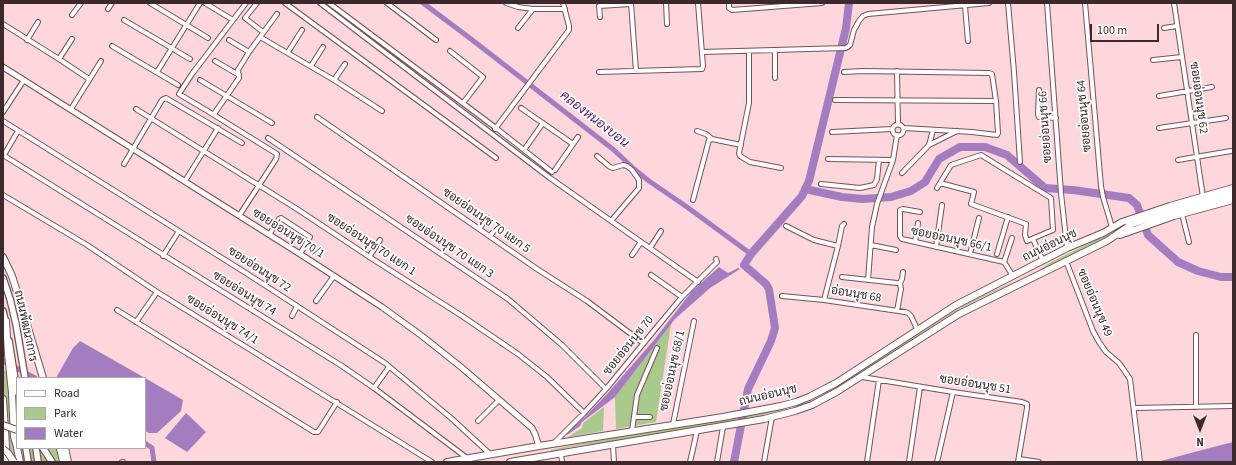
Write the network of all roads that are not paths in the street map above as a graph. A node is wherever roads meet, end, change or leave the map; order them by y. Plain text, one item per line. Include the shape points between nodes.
1 (81, 3) edge
2 (112, 3) edge
3 (150, 3) edge
4 (200, 3) edge
5 (205, 3) edge
6 (246, 3) edge
7 (257, 3) edge
8 (285, 3) edge
9 (320, 3) edge
10 (330, 3) edge
11 (387, 3) edge
12 (506, 3) edge
13 (563, 3) edge
14 (666, 3) edge
15 (698, 3) edge
16 (728, 3) edge
17 (822, 3) edge
18 (989, 3) edge
19 (1008, 3) edge
20 (1046, 3) edge
21 (1085, 3) edge
22 (1174, 3) edge
23 (631, 4) edge
24 (965, 6) junction
25 (108, 9) dead end
26 (532, 9) junction
27 (564, 9) junction
28 (277, 14) dead end
29 (72, 15) dead end
30 (600, 17) dead end
31 (124, 20) dead end
32 (233, 20) junction
33 (38, 22) dead end
34 (3, 24) edge
35 (667, 24) dead end
36 (186, 25) junction
37 (1177, 26) junction
38 (518, 28) dead end
39 (1164, 28) dead end
40 (302, 30) dead end
41 (264, 32) junction
42 (260, 37) junction
43 (208, 38) dead end
44 (72, 39) dead end
45 (27, 40) junction
46 (229, 40) dead end
47 (436, 40) dead end
48 (968, 41) dead end
49 (112, 46) dead end
50 (324, 47) dead end
51 (172, 48) junction
52 (775, 50) junction
53 (450, 51) dead end
54 (749, 51) junction
55 (249, 52) junction
56 (288, 52) junction
57 (702, 52) junction
58 (1182, 58) junction
59 (59, 59) junction
60 (190, 59) dead end
61 (1153, 60) dead end
62 (101, 61) dead end
63 (215, 61) dead end
64 (345, 64) dead end
65 (311, 66) junction
66 (3, 67) edge
67 (897, 71) junction
68 (157, 72) junction
69 (599, 72) dead end
70 (636, 72) junction
71 (844, 72) dead end
72 (238, 74) junction
73 (775, 78) dead end
74 (89, 79) junction
75 (24, 80) junction
76 (200, 80) dead end
77 (334, 80) junction
78 (178, 85) dead end
79 (1212, 87) dead end
80 (1039, 90) dead end
81 (1187, 91) junction
82 (227, 96) junction
83 (1159, 96) dead end
84 (835, 100) dead end
85 (898, 101) junction
86 (996, 101) junction
87 (463, 103) junction
88 (521, 108) dead end
89 (71, 109) junction
90 (136, 109) dead end
91 (382, 111) dead end
92 (3, 112) edge
93 (214, 114) junction
94 (317, 117) dead end
95 (1056, 118) junction
96 (1226, 118) dead end
97 (151, 119) junction
98 (3, 121) edge
99 (272, 123) dead end
100 (543, 123) junction
101 (898, 124) junction
102 (1192, 124) junction
103 (218, 128) junction
104 (496, 128) junction
105 (904, 128) junction
106 (1159, 128) dead end
107 (892, 129) junction
108 (18, 130) junction
109 (933, 130) junction
110 (696, 131) dead end
111 (957, 131) junction
112 (832, 132) dead end
113 (492, 133) junction
114 (897, 135) junction
115 (578, 137) dead end
116 (268, 138) dead end
117 (712, 139) junction
118 (242, 143) dead end
119 (572, 144) junction
120 (929, 144) junction
121 (741, 145) junction
122 (133, 149) junction
123 (524, 150) junction
124 (204, 151) junction
125 (1230, 151) dead end
126 (3, 155) edge
127 (597, 156) dead end
128 (496, 158) dead end
129 (1196, 158) junction
130 (828, 159) dead end
131 (879, 160) junction
132 (893, 160) junction
133 (1178, 160) dead end
134 (1020, 162) dead end
135 (124, 164) dead end
136 (781, 168) dead end
137 (902, 173) dead end
138 (185, 181) junction
139 (821, 184) dead end
140 (940, 184) junction
141 (259, 185) junction
142 (937, 188) dead end
143 (1233, 188) edge
144 (1233, 194) edge
145 (3, 195) edge
146 (1203, 197) junction
147 (693, 200) dead end
148 (1233, 200) edge
149 (942, 205) dead end
150 (920, 212) dead end
151 (1182, 214) junction
152 (239, 216) junction
153 (1008, 217) junction
154 (487, 218) dead end
155 (979, 218) dead end
156 (611, 221) junction
157 (918, 223) dead end
158 (844, 224) dead end
159 (1132, 224) junction
160 (786, 226) dead end
161 (497, 227) dead end
162 (1112, 227) junction
163 (479, 229) junction
164 (179, 231) junction
165 (661, 231) dead end
166 (1103, 233) junction
167 (269, 234) junction
168 (490, 236) junction
169 (1012, 238) dead end
170 (1033, 238) junction
171 (380, 240) dead end
172 (1106, 240) junction
173 (641, 242) junction
174 (915, 242) junction
175 (1189, 242) dead end
176 (871, 245) junction
177 (838, 246) junction
178 (936, 246) junction
179 (650, 248) junction
180 (1067, 248) junction
181 (896, 250) dead end
182 (300, 254) junction
183 (970, 254) junction
184 (997, 254) dead end
185 (632, 255) dead end
186 (163, 256) junction
187 (3, 257) edge
188 (369, 257) junction
189 (716, 258) dead end
190 (1043, 261) junction
191 (1066, 261) junction
192 (1004, 262) junction
193 (903, 272) dead end
194 (651, 275) dead end
195 (334, 276) junction
196 (1013, 276) junction
197 (842, 277) dead end
198 (3, 278) edge
199 (868, 280) junction
200 (698, 282) junction
201 (900, 283) junction
202 (157, 292) junction
203 (782, 296) dead end
204 (682, 297) junction
205 (824, 300) junction
206 (316, 301) dead end
207 (297, 306) junction
208 (3, 310) edge
209 (117, 310) dead end
210 (897, 311) junction
211 (292, 316) dead end
212 (6, 321) joint
213 (694, 321) dead end
214 (136, 322) junction
215 (917, 329) junction
216 (1196, 334) dead end
217 (643, 343) junction
218 (656, 348) dead end
219 (389, 367) junction
220 (12, 373) junction
221 (861, 376) junction
222 (25, 377) edge
223 (45, 377) edge
224 (880, 380) junction
225 (920, 387) junction
226 (16, 388) edge
227 (374, 388) junction
228 (606, 389) junction
229 (953, 392) junction
230 (3, 399) edge
231 (499, 400) junction
232 (336, 402) junction
233 (1233, 406) edge
234 (1134, 408) junction
235 (1196, 408) junction
236 (584, 413) junction
237 (634, 417) junction
238 (650, 417) dead end
239 (772, 417) junction
240 (478, 421) dead end
241 (673, 424) junction
242 (3, 425) edge
243 (724, 427) junction
244 (16, 430) edge
245 (632, 431) junction
246 (697, 431) junction
247 (16, 444) edge
248 (553, 444) junction
249 (613, 445) junction
250 (539, 446) junction
251 (3, 449) edge
252 (17, 449) edge
253 (26, 449) edge
254 (36, 449) edge
255 (44, 449) edge
256 (60, 449) edge
257 (66, 449) edge
258 (561, 453) junction
259 (490, 454) junction
260 (540, 457) junction
261 (467, 459) junction
262 (6, 460) edge
263 (1018, 461) edge
264 (14, 462) edge
265 (20, 462) edge
266 (28, 462) edge
267 (38, 462) edge
268 (52, 462) edge
269 (62, 462) edge
270 (68, 462) edge
271 (432, 462) edge
272 (447, 462) edge
273 (510, 462) edge
274 (562, 462) edge
275 (614, 462) edge
276 (690, 462) edge
277 (717, 462) edge
278 (764, 462) edge
279 (867, 462) edge
280 (909, 462) edge
281 (937, 462) edge
282 (1039, 462) edge
283 (1140, 462) edge

1 - 29 street
2 - 25 street
3 - 36 street
4 - 36 street
5 - 32 street
6 - 32 street
7 - 41 street via 245,18
8 - 128 street
9 - 113 street
10 - 87 street
11 - 47 street
12 - 26 street
13 - 27 street
14 - 35 street
15 - 57 street
16 - 17 street via 728,8 732,10
18 - 24 street
19 - 134 street
20 - 95 street, ซอยอ่อนนุช 66
21 - 162 street, ซอยอ่อนนุช 64 via 1101,186
22 - 37 street, ซอยอ่อนนุช 62
23 - 30 street via 599,6
23 - 70 street
24 - 48 street
24 - 52 street via 868,14 859,21 850,45 846,48
26 - 27 street
26 - 38 street
27 - 104 street via 569,30
28 - 41 street
31 - 51 street
32 - 93 street via 179,94
33 - 45 street
34 - 45 street
36 - 43 street
36 - 51 street
37 - 39 street
37 - 58 street, ซอยอ่อนนุช 62
40 - 56 street
41 - 42 street
42 - 55 street
42 - 56 street
44 - 59 street
45 - 59 street
46 - 55 street
49 - 68 street
50 - 65 street
51 - 60 street
51 - 68 street
52 - 54 street
52 - 73 street
53 - 87 street via 483,77
54 - 57 street
54 - 121 street via 749,103
55 - 72 street
56 - 65 street
57 - 70 street via 702,69
58 - 61 street
58 - 81 street, ซอยอ่อนนุช 62
59 - 74 street
62 - 74 street
63 - 72 street
64 - 77 street
65 - 77 street
66 - 75 street, ซอยอ่อนนุช 70/1
67 - 71 street
67 - 85 street
67 - 86 street via 992,74
68 - 78 street
69 - 70 street
72 - 82 street via 239,78
74 - 89 street
75 - 89 street, ซอยอ่อนนุช 70/1
75 - 92 street
76 - 82 street
77 - 91 street
79 - 81 street
80 - 95 street via 1039,117
81 - 83 street
81 - 102 street, ซอยอ่อนนุช 62
82 - 93 street
82 - 99 street
84 - 85 street
85 - 86 street
85 - 101 street
86 - 111 street via 997,135
87 - 104 street
88 - 100 street
89 - 122 street, ซอยอ่อนนุช 70/1
90 - 97 street, ซอยอ่อนนุช 70 แยก 1
93 - 141 street via 277,154
94 - 163 street, ซอยอ่อนนุช 70 แยก 5
95 - 180 street, ซอยอ่อนนุช 66
96 - 102 street
97 - 103 street via 162,100 166,98
97 - 122 street
97 - 124 street, ซอยอ่อนนุช 70 แยก 1
98 - 108 street, ซอยอ่อนนุช 72
100 - 119 street
100 - 123 street
101 - 105 street
101 - 107 street
102 - 106 street
102 - 129 street, ซอยอ่อนนุช 62
103 - 118 street
103 - 124 street
104 - 113 street
104 - 123 street
105 - 109 street
105 - 114 street via 902,134
107 - 112 street
107 - 114 street
108 - 126 street
108 - 164 street, ซอยอ่อนนุช 72
109 - 111 street
109 - 120 street
110 - 117 street
111 - 120 street
113 - 156 street
114 - 132 street
115 - 119 street
116 - 228 street, ซอยอ่อนนุช 70 แยก 3 via 508,299 562,345
117 - 121 street
117 - 147 street via 709,140
119 - 123 street via 553,171
120 - 137 street
121 - 136 street via 741,158
122 - 135 street
122 - 138 street, ซอยอ่อนนุช 70/1
124 - 138 street
124 - 141 street, ซอยอ่อนนุช 70 แยก 1
125 - 129 street
126 - 186 street, ซอยอ่อนนุช 74
127 - 156 street via 610,168 627,166 639,180 639,188
129 - 133 street
129 - 146 street, ซอยอ่อนนุช 62
130 - 131 street
131 - 132 street
131 - 139 street via 874,186 860,188
132 - 176 street via 876,204
138 - 152 street, ซอยอ่อนนุช 70/1
140 - 142 street
140 - 153 street via 974,192 971,204
140 - 170 street via 950,165 981,155 1051,198 1054,230
141 - 152 street
141 - 188 street, ซอยอ่อนนุช 70 แยก 1
143 - 146 main road, ถนนอ่อนนุช
144 - 159 main road, ถนนอ่อนนุช
145 - 202 street, ซอยอ่อนนุช 74/1 via 87,245
146 - 162 main road, ถนนอ่อนนุช
148 - 151 main road, ถนนอ่อนนุช
149 - 178 street
150 - 174 street, ซอยอ่อนนุช 66/1 via 900,210 902,239
151 - 172 main road, ถนนอ่อนนุช
151 - 175 street
152 - 167 street, ซอยอ่อนนุช 70/1
153 - 170 street via 1026,224 1027,241
153 - 184 street
154 - 163 street
155 - 183 street
156 - 173 street
157 - 174 street
158 - 177 street
159 - 166 main road, ถนนอ่อนนุช
159 - 172 main road, ถนนอ่อนนุช
160 - 177 street via 814,240
161 - 168 street
162 - 166 main road, ถนนอ่อนนุช
163 - 168 street, ซอยอ่อนนุช 70 แยก 5
164 - 186 street
164 - 207 street, ซอยอ่อนนุช 72
165 - 179 street
166 - 180 main road, ถนนอ่อนนุช
167 - 182 street, ซอยอ่อนนุช 70/1
167 - 182 street via 279,219 284,220 310,237
168 - 217 street, ซอยอ่อนนุช 70 แยก 5 via 587,301
169 - 192 street
170 - 190 street
171 - 188 street
172 - 191 main road, ถนนอ่อนนุช
173 - 179 street
173 - 185 street
174 - 178 street, ซอยอ่อนนุช 66/1
176 - 181 street
176 - 199 street
177 - 205 street
178 - 183 street, ซอยอ่อนนุช 66/1
179 - 200 street
180 - 190 main road, ถนนอ่อนนุช
182 - 195 street, ซอยอ่อนนุช 70/1
183 - 192 street, ซอยอ่อนนุช 66/1
186 - 227 street, ซอยอ่อนนุช 74
187 - 223 main road via 12,276
188 - 236 street, ซอยอ่อนนุช 70 แยก 1 via 518,354 547,377
189 - 200 street, ซอยอ่อนนุช 70 via 717,262
190 - 196 main road, ถนนอ่อนนุช
191 - 221 main road, ถนนอ่อนนุช via 959,314
191 - 234 street, ซอยอ่อนนุช 49 via 1093,331 1106,352 1119,363 1130,379
192 - 196 street, ซอยอ่อนนุช 66/1
193 - 201 street
194 - 204 street
195 - 206 street
195 - 231 street, ซอยอ่อนนุช 70/1 via 422,336
196 - 215 main road, ถนนอ่อนนุช via 956,305
197 - 199 street
198 - 222 main road, ถนนพัฒนาการ via 16,324
199 - 201 street
200 - 204 street, ซอยอ่อนนุช 70
201 - 210 street
202 - 214 street
202 - 232 street, ซอยอ่อนนุช 74/1
203 - 205 street, อ่อนนุช 68
204 - 217 street, ซอยอ่อนนุช 70
205 - 210 street, อ่อนนุช 68
207 - 211 street
207 - 219 street, ซอยอ่อนนุช 72
208 - 212 main road, ถนนพัฒนาการ
209 - 214 street
210 - 215 street, อ่อนนุช 68 via 908,313
212 - 220 main road
213 - 241 street, ซอยอ่อนนุช 68/1
214 - 232 street via 314,432 318,432
215 - 241 main road, ถนนอ่อนนุช via 836,383 796,402
216 - 235 street
217 - 228 street, ซอยอ่อนนุช 70
218 - 237 street via 637,395
219 - 227 street
219 - 259 street, ซอยอ่อนนุช 72
220 - 226 main road, ถนนพัฒนาการ
220 - 247 main road
221 - 224 street, ซอยอ่อนนุช 51
221 - 239 main road, ถนนอ่อนนุช via 827,398
224 - 225 street, ซอยอ่อนนุช 51
224 - 279 street
225 - 229 street, ซอยอ่อนนุช 51
225 - 280 street
227 - 261 street, ซอยอ่อนนุช 74
228 - 236 street, ซอยอ่อนนุช 70
229 - 263 street, ซอยอ่อนนุช 51 via 1027,404
229 - 281 street
230 - 262 main road
231 - 240 street
231 - 250 street, ซอยอ่อนนุช 70/1 via 532,428
232 - 271 street, ซอยอ่อนนุช 74/1
233 - 235 street
234 - 235 street
234 - 283 street, ซอยอ่อนนุช 49
236 - 248 street, ซอยอ่อนนุช 70
237 - 238 street
237 - 245 street
239 - 243 main road, ถนนอ่อนนุช
239 - 278 street
241 - 245 main road, ถนนอ่อนนุช
242 - 244 main road, bridge
243 - 246 main road, ถนนอ่อนนุช
243 - 277 street
245 - 248 main road, ถนนอ่อนนุช
246 - 249 main road, ถนนอ่อนนุช
246 - 276 street
248 - 250 main road, ถนนอ่อนนุช
249 - 258 main road, ถนนอ่อนนุช
249 - 275 street
250 - 259 main road, ถนนอ่อนนุช
250 - 260 main road
251 - 264 main road, bridge
252 - 265 main road
253 - 266 main road
254 - 267 main road
255 - 268 main road
256 - 269 main road
257 - 270 main road
258 - 260 main road, ถนนอ่อนนุช
258 - 274 street
259 - 261 main road, ถนนอ่อนนุช
260 - 273 main road, ถนนอ่อนนุช
261 - 272 main road, ถนนอ่อนนุช
263 - 282 street

